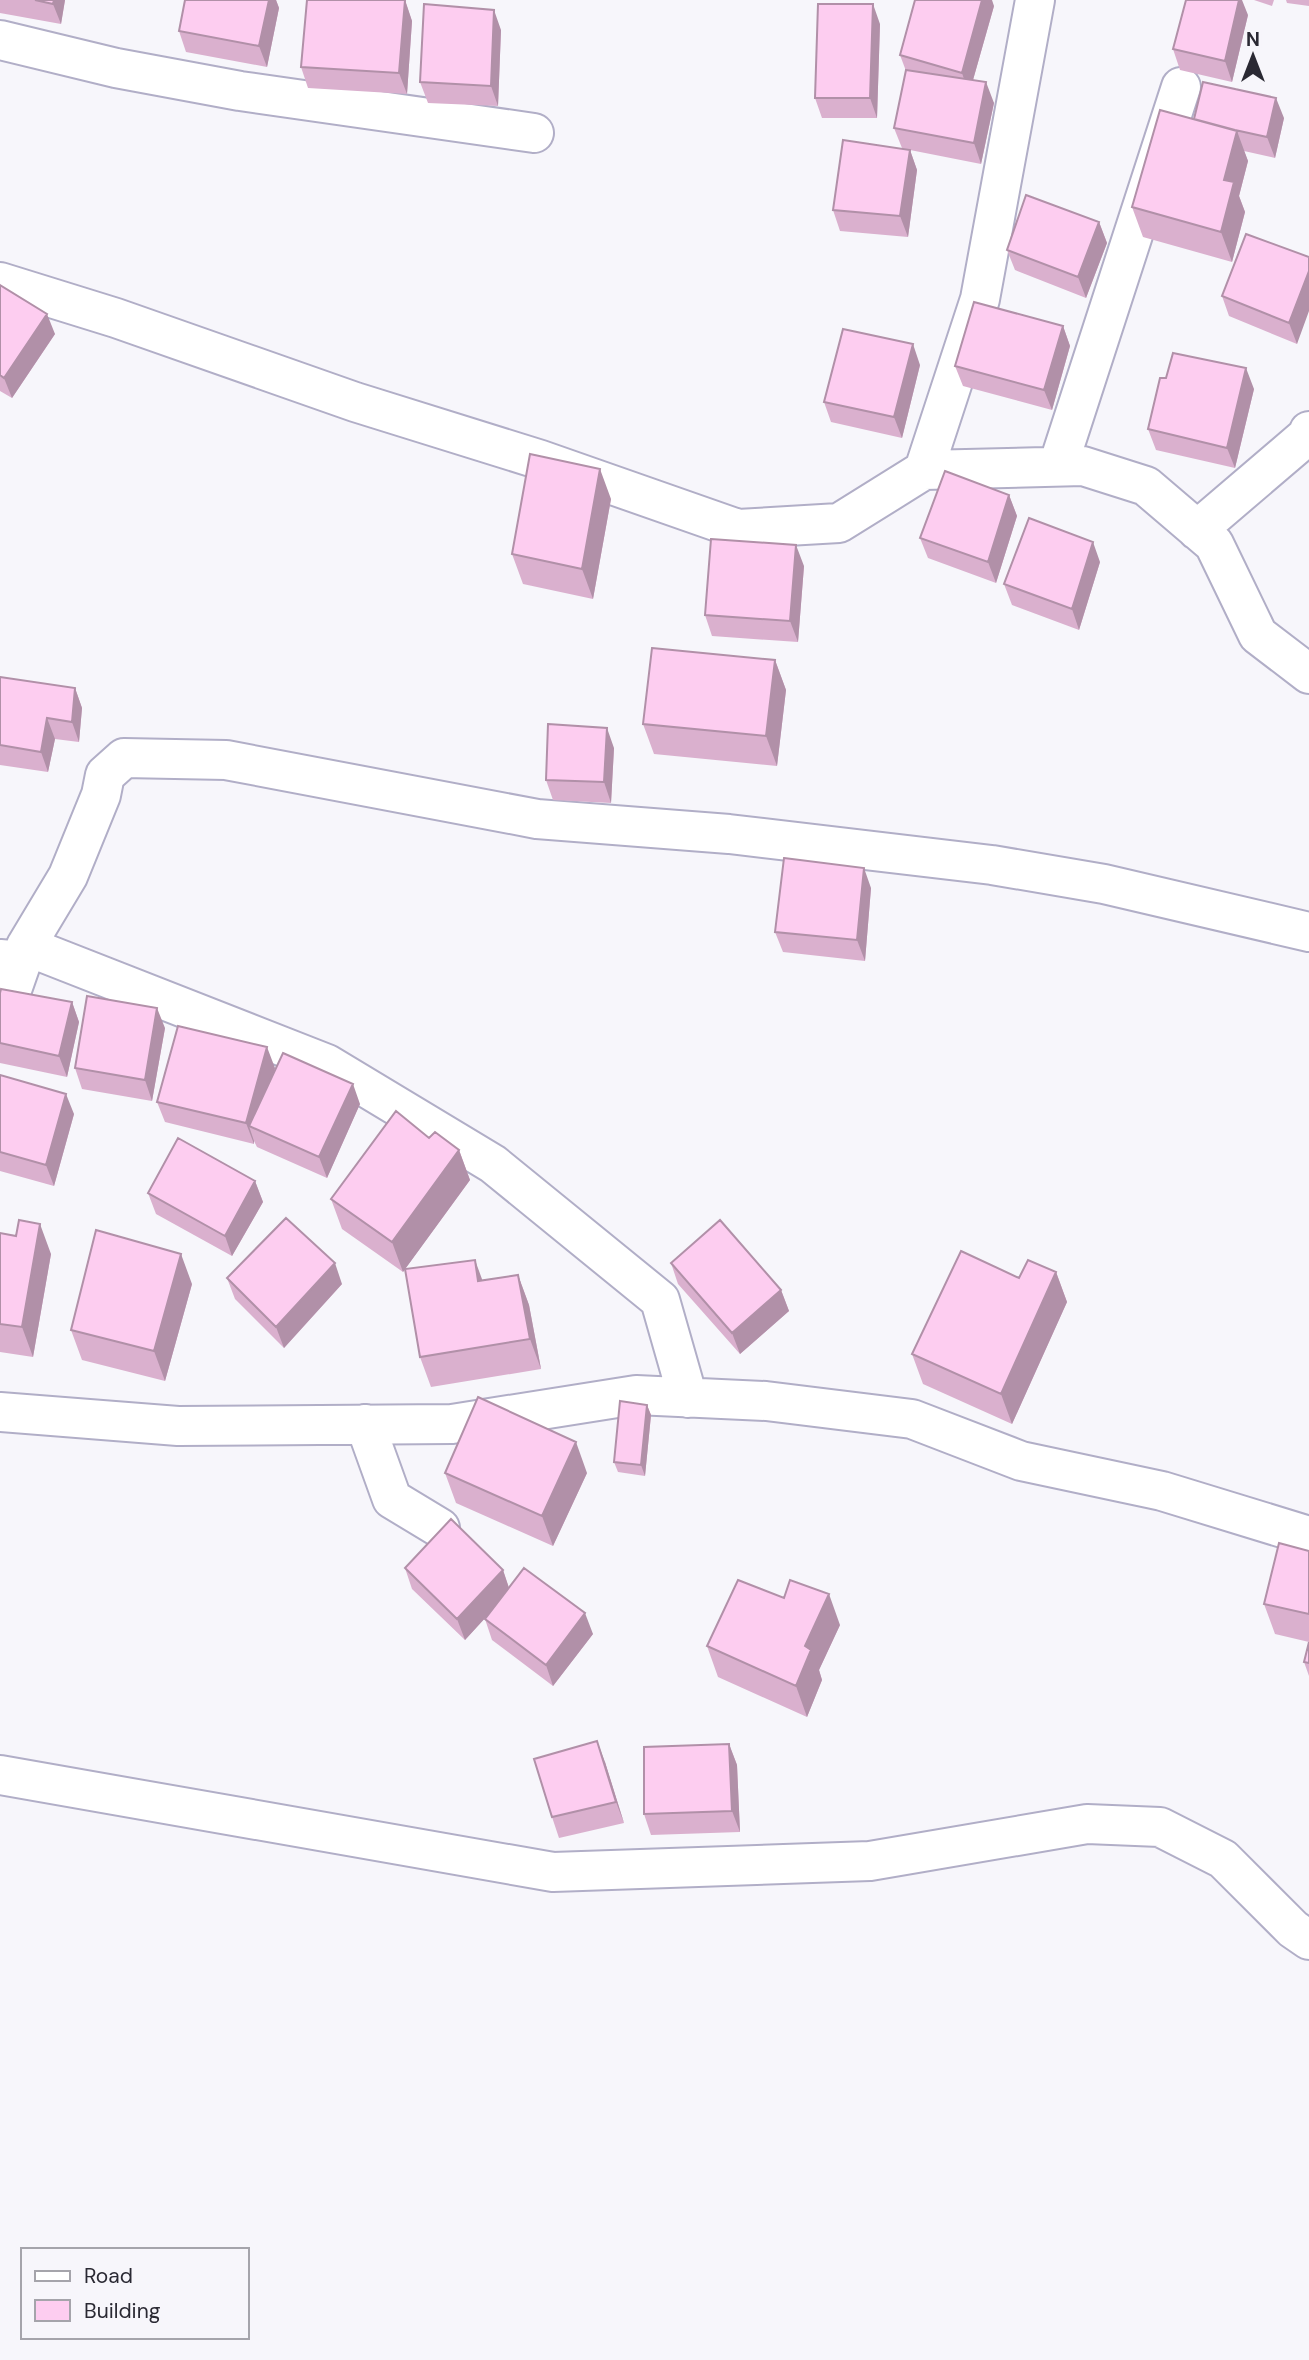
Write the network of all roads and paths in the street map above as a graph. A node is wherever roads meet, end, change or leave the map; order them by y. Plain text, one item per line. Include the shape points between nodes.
1 (1035, 0) edge
2 (0, 40) edge
3 (1181, 87) dead end
4 (534, 133) dead end
5 (0, 282) edge
6 (1309, 431) edge
7 (1058, 466) junction
8 (924, 470) junction
9 (1197, 530) junction
10 (1309, 674) edge
11 (1309, 932) edge
12 (16, 956) edge
13 (0, 1024) edge
14 (688, 1398) junction
15 (0, 1412) edge
16 (366, 1424) junction
17 (440, 1528) edge
18 (1309, 1536) edge
19 (0, 1775) edge
20 (1309, 1940) edge

1 - 8 street via 980,299
2 - 4 street via 240,91
3 - 7 street
5 - 8 street via 738,529 839,523
6 - 9 street
7 - 8 street
7 - 9 street via 1083,466 1146,486
9 - 10 street via 1214,544 1258,635
11 - 12 street via 1104,884 992,865 729,834 537,819 226,760 124,758 105,775 68,876
12 - 13 street
12 - 14 street via 327,1064 493,1164 660,1300
14 - 16 street via 636,1395 452,1424
14 - 18 street via 766,1401 912,1419 1021,1461 1162,1491
15 - 16 street via 178,1426
16 - 17 street via 392,1499
19 - 20 street via 552,1872 870,1861 1087,1824 1160,1827 1223,1858

